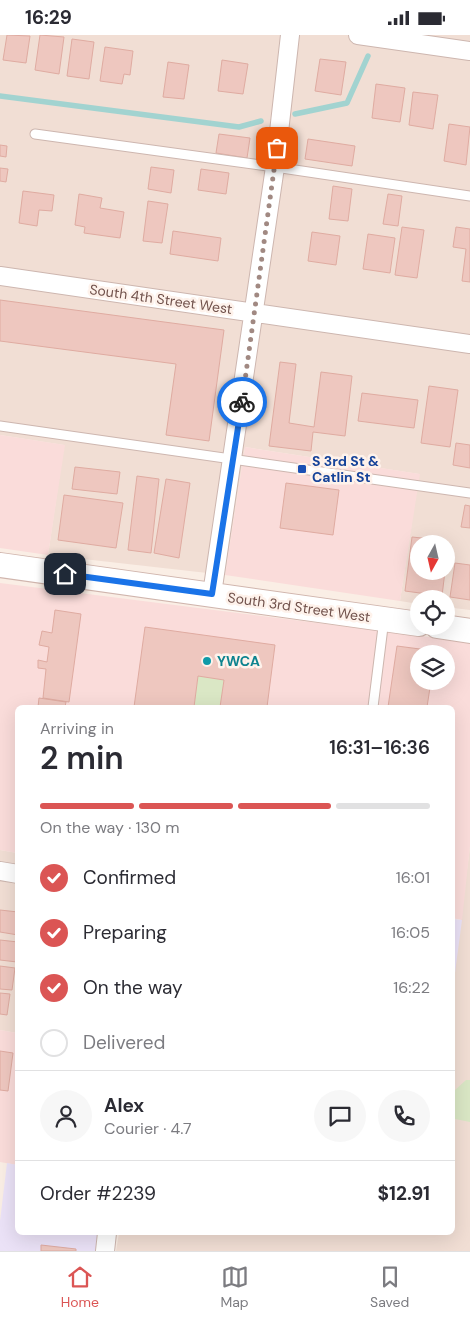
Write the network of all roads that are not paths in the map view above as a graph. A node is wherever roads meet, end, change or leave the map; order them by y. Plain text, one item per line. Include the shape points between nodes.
1 (290, 35) edge
2 (358, 35) edge
3 (470, 51) edge
4 (35, 135) dead end
5 (275, 167) junction
6 (470, 196) edge
7 (0, 276) edge
8 (255, 312) junction
9 (470, 344) edge
10 (0, 426) edge
11 (233, 459) junction
12 (470, 493) edge
13 (0, 565) edge
14 (212, 594) junction
15 (384, 619) junction
16 (410, 623) edge
17 (455, 629) edge
18 (470, 631) edge
19 (373, 705) edge
20 (0, 871) edge
21 (15, 873) edge
22 (108, 1235) edge
23 (105, 1251) edge

1 - 5 street
2 - 3 street
4 - 5 lane
5 - 6 lane
5 - 8 street
7 - 8 street, South 4th Street West
8 - 9 street, South 4th Street West
8 - 11 street
10 - 11 lane
11 - 12 lane
11 - 14 street
13 - 14 main road, South 3rd Street West
14 - 15 main road, South 3rd Street West
15 - 16 main road, South 3rd Street West
15 - 19 lane
17 - 18 main road
20 - 21 street
22 - 23 street

